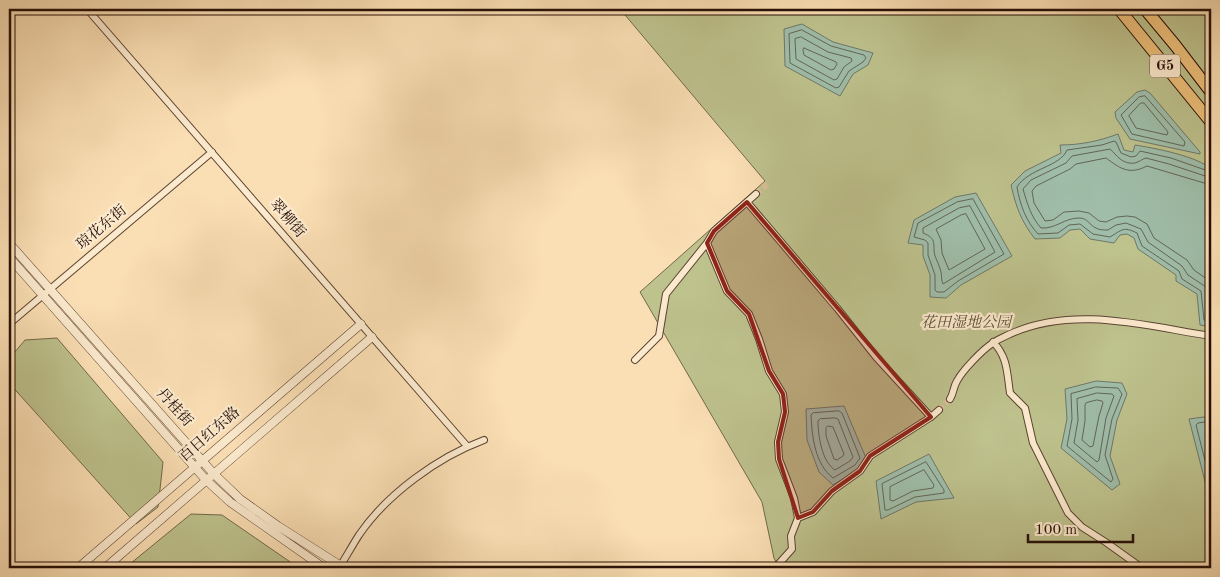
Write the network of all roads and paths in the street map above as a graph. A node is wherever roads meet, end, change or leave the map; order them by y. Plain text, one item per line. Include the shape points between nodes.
1 (88, 9) edge
2 (1119, 9) edge
3 (1144, 9) edge
4 (1211, 92) edge
5 (1211, 122) edge
6 (212, 152) junction
7 (756, 194) tunnel mouth
8 (747, 202) junction
9 (9, 243) edge
10 (707, 243) junction
11 (9, 257) edge
12 (50, 289) junction
13 (42, 295) junction
14 (9, 324) edge
15 (361, 324) junction
16 (1211, 336) edge
17 (372, 337) junction
18 (993, 342) junction
19 (635, 360) dead end
20 (950, 399) tunnel mouth
21 (939, 410) tunnel mouth
22 (932, 418) junction
23 (484, 440) dead end
24 (467, 446) junction
25 (202, 461) junction
26 (195, 467) junction
27 (214, 473) junction
28 (206, 480) junction
29 (798, 518) junction
30 (340, 567) edge
31 (78, 568) edge
32 (105, 568) edge
33 (324, 568) edge
34 (775, 568) edge
35 (1142, 568) edge

1 - 6 street, 翠柳街
2 - 5 highway, G5
3 - 4 highway, G5
6 - 12 street, 琼花东街
6 - 15 street, 翠柳街
7 - 8 street
8 - 10 street via 714,231
8 - 22 street via 876,358
9 - 12 street, 丹桂街
10 - 19 street via 666,294 659,336
10 - 29 street via 727,291 749,314 769,371 783,394 785,412 778,442 779,459
11 - 13 street, 丹桂街
12 - 13 street, 琼花东街
12 - 25 street, 丹桂街
13 - 14 street, 琼花东街
13 - 26 street, 丹桂街
15 - 17 street, 翠柳街
15 - 25 street, 百日红东路
16 - 18 street via 1111,320 1073,318 1041,323
17 - 24 street, 翠柳街
17 - 27 street, 百日红东路
18 - 20 street via 956,382
18 - 35 street via 1002,350 1006,362 1010,394 1025,408 1033,443 1068,513 1082,527
21 - 22 street
22 - 29 street via 870,456 860,471 832,491 813,512
23 - 24 street
24 - 30 street via 390,499 360,534
25 - 26 street, 百日红东路
25 - 27 street, 丹桂街
26 - 28 street, 丹桂街
26 - 31 street, 百日红东路
27 - 28 street, 百日红东路
27 - 30 street, 丹桂街 via 248,504
28 - 32 street, 百日红东路
28 - 33 street, 丹桂街 via 230,502
29 - 34 street via 791,536 792,549

